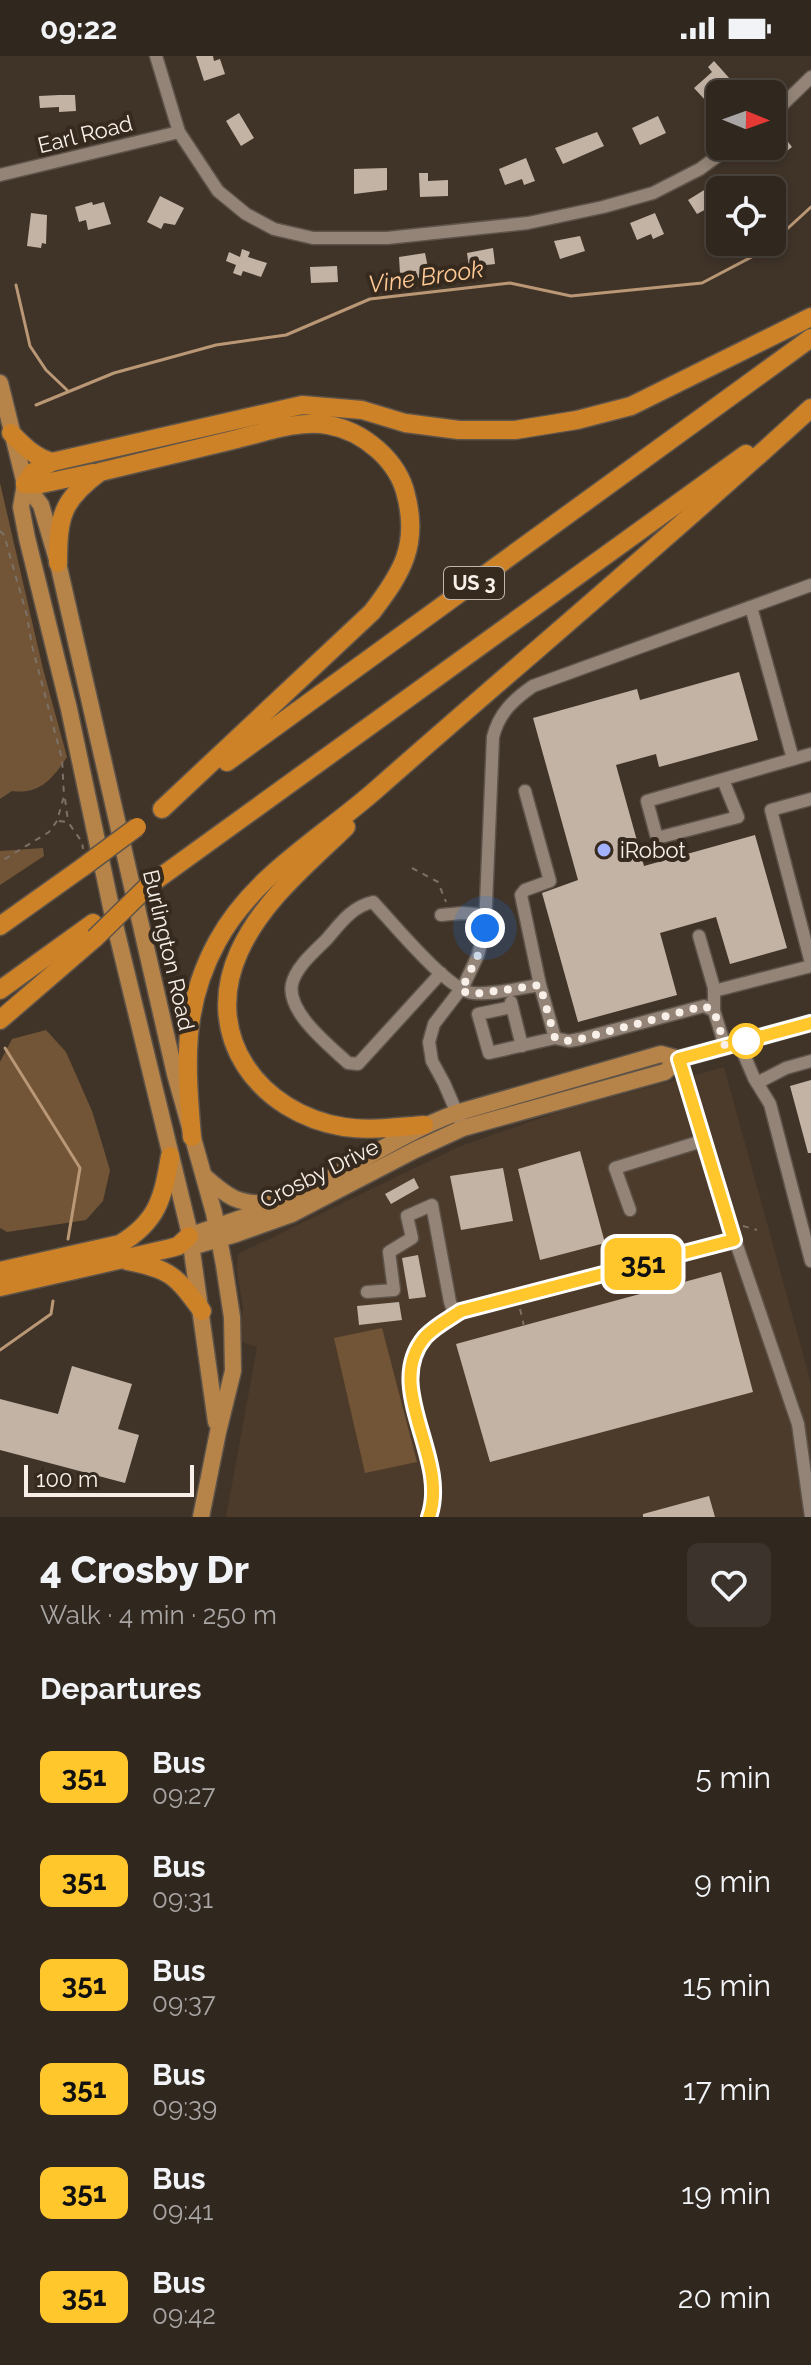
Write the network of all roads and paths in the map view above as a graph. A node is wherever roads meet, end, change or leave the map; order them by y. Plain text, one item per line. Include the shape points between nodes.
1 (156, 56) edge
2 (811, 77) edge
3 (786, 101) edge
4 (179, 132) junction
5 (712, 160) edge
6 (0, 175) edge
7 (811, 317) edge
8 (811, 338) edge
9 (0, 383) edge
10 (811, 408) edge
11 (11, 433) junction
12 (52, 462) junction
13 (100, 472) junction
14 (25, 484) junction
15 (0, 531) edge
16 (58, 563) junction
17 (811, 585) edge
18 (751, 607) junction
19 (811, 754) edge
20 (793, 759) junction
21 (723, 780) junction
22 (525, 791) dead end
23 (64, 796) junction
24 (368, 797) junction
25 (811, 799) edge
26 (162, 809) junction
27 (57, 821) junction
28 (68, 822) junction
29 (82, 842) dead end
30 (0, 862) edge
31 (412, 868) dead end
32 (446, 915) joint
33 (487, 915) junction
34 (0, 926) edge
35 (94, 930) junction
36 (699, 936) dead end
37 (811, 964) edge
38 (441, 973) junction
39 (540, 985) junction
40 (508, 989) junction
41 (0, 990) edge
42 (461, 991) junction
43 (714, 991) junction
44 (512, 1007) junction
45 (714, 1011) junction
46 (0, 1020) edge
47 (811, 1023) edge
48 (555, 1038) junction
49 (732, 1044) junction
50 (522, 1046) junction
51 (679, 1059) junction
52 (811, 1061) edge
53 (757, 1083) junction
54 (460, 1120) junction
55 (424, 1125) junction
56 (192, 1137) junction
57 (702, 1141) junction
58 (170, 1156) junction
59 (204, 1176) junction
60 (273, 1204) junction
61 (630, 1210) dead end
62 (738, 1224) dead end
63 (757, 1230) dead end
64 (218, 1233) junction
65 (808, 1236) edge
66 (734, 1240) junction
67 (186, 1243) junction
68 (117, 1259) junction
69 (811, 1261) edge
70 (0, 1271) edge
71 (0, 1287) edge
72 (367, 1292) dead end
73 (202, 1311) junction
74 (455, 1315) junction
75 (218, 1432) junction
76 (201, 1517) edge
77 (429, 1517) edge
78 (811, 1517) edge

1 - 4 street
2 - 3 street
4 - 5 street via 218,191 246,214 274,229 313,238 387,238 528,223 653,193
4 - 6 street, Earl Road
7 - 12 highway via 631,406 577,420 515,430 459,430 405,423 362,410 302,405
8 - 26 highway, US 3
9 - 11 main road, Burlington Road
10 - 24 highway
10 - 35 highway, US 3, bridge
11 - 12 highway via 29,451
11 - 14 main road, Burlington Road
12 - 14 highway via 33,472
13 - 14 highway
13 - 16 highway via 65,505
13 - 26 highway via 291,426 329,425 355,433 393,466 411,513 404,563 372,612
14 - 16 main road, Burlington Road via 41,505
14 - 58 main road, Burlington Road via 21,507 27,538
15 - 23 path via 62,759
16 - 56 main road, Burlington Road
17 - 18 street
18 - 20 street
18 - 33 street via 533,686 503,712 493,737
19 - 20 street
20 - 21 street
21 - 21 street via 647,801 657,838 738,817
22 - 39 street via 550,881 521,895
23 - 27 path
23 - 28 path
24 - 55 highway via 352,822 252,927 231,975 227,1016 251,1075 290,1109 343,1127
24 - 56 highway via 262,882 217,942 192,1008 186,1046
25 - 37 street via 771,810
26 - 34 highway, US 3, bridge
27 - 28 path
27 - 30 path via 49,832
28 - 29 path
31 - 32 path via 438,882
32 - 33 street
33 - 42 street via 478,955
35 - 41 highway
35 - 46 highway
36 - 43 street
37 - 43 street
38 - 38 street via 358,1064 348,1063 301,1017 291,986 299,968 353,910 373,902
38 - 42 street
39 - 40 street
39 - 48 street
40 - 42 street
40 - 44 street
42 - 54 street via 434,1024 429,1042 432,1061
43 - 45 street
44 - 50 street
44 - 50 street via 478,1014 489,1053
45 - 48 street via 704,1006 580,1039
45 - 49 street
47 - 49 main road, Crosby Drive
48 - 50 street
49 - 51 main road, Crosby Drive
49 - 53 street
51 - 54 main road, Crosby Drive via 661,1054
51 - 57 street
52 - 53 street
53 - 65 street via 770,1104
54 - 55 main road, Crosby Drive
54 - 64 main road, Crosby Drive via 415,1150 292,1214
55 - 60 main road, Crosby Drive via 301,1194
56 - 59 main road, Burlington Road
57 - 61 street via 615,1168
57 - 66 street
58 - 67 main road, Burlington Road
58 - 70 highway via 162,1196 153,1217 137,1234 120,1244
59 - 60 main road via 233,1200
59 - 64 main road, Burlington Road
60 - 64 main road, Crosby Drive
62 - 63 path
64 - 67 main road, Crosby Drive
64 - 75 main road, Burlington Road via 232,1317 233,1371
65 - 69 street
66 - 74 street
66 - 78 street via 798,1424
67 - 68 highway
67 - 73 main road, Burlington Road
68 - 71 highway
68 - 73 highway via 171,1273
72 - 74 street via 394,1290 389,1252 412,1238 407,1216 432,1205
73 - 75 main road, Burlington Road
74 - 77 street via 426,1336 410,1370 433,1471
75 - 76 main road, Burlington Road

